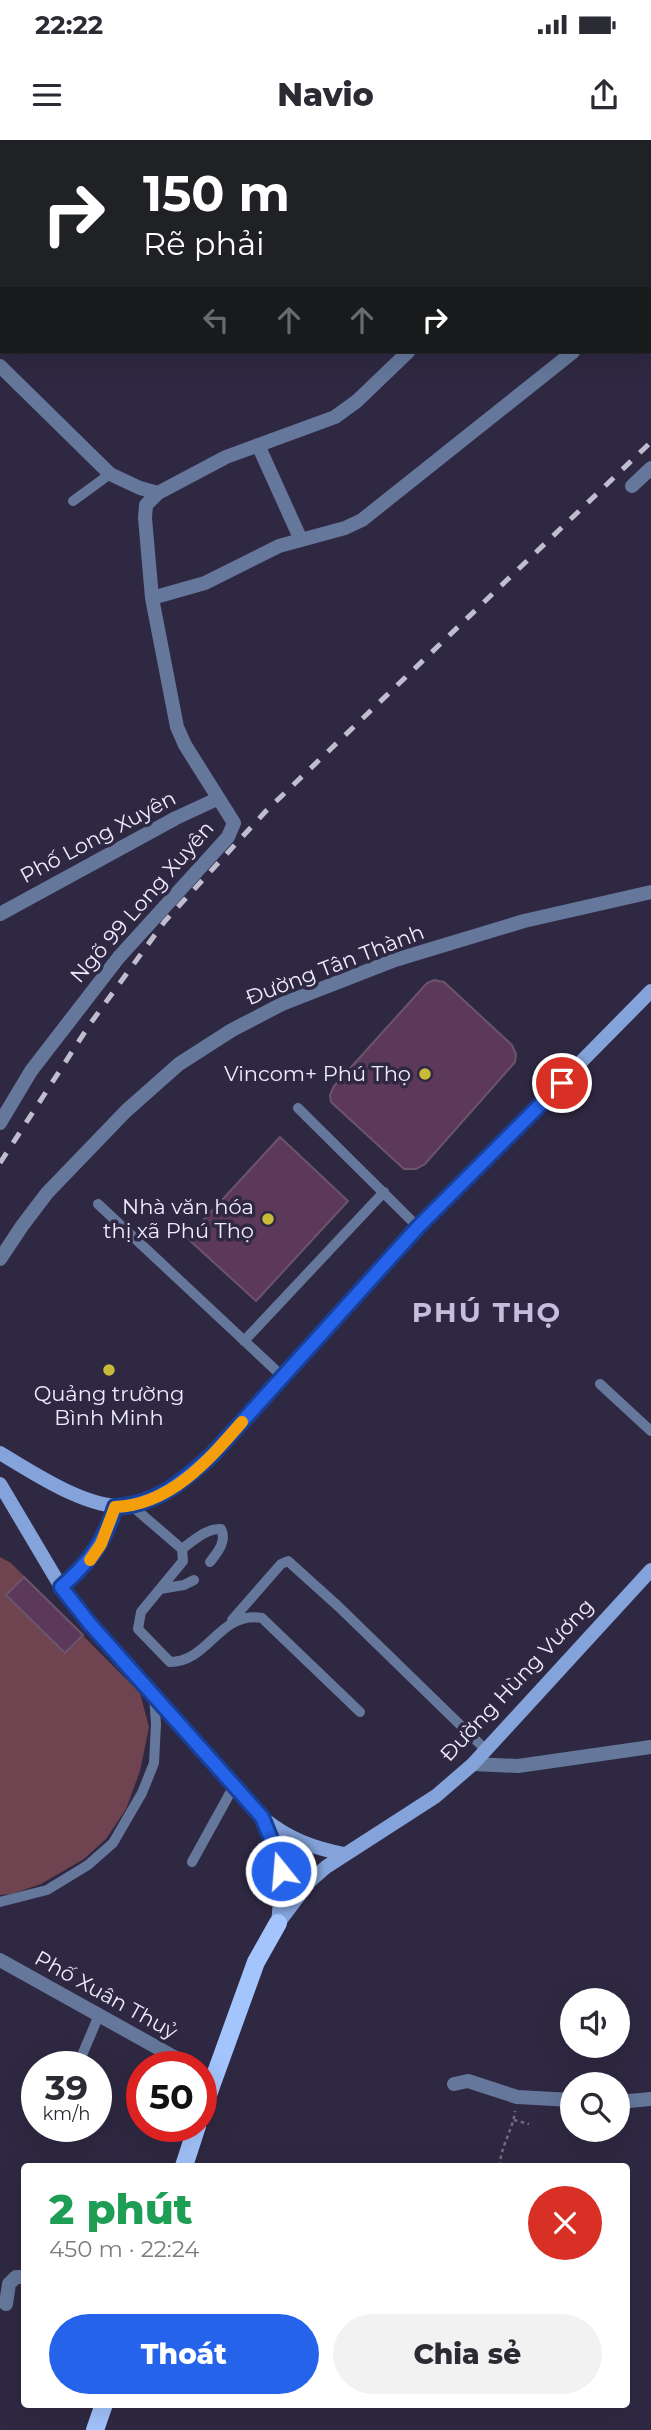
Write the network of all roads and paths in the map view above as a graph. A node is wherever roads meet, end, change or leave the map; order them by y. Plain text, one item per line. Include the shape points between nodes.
1 (406, 354) edge
2 (570, 354) edge
3 (0, 366) edge
4 (258, 445) junction
5 (651, 468) edge
6 (110, 474) junction
7 (632, 486) dead end
8 (158, 493) junction
9 (73, 501) dead end
10 (301, 540) junction
11 (152, 598) junction
12 (217, 799) junction
13 (651, 892) edge
14 (0, 914) edge
15 (651, 991) edge
16 (298, 1108) dead end
17 (0, 1123) edge
18 (384, 1192) junction
19 (98, 1204) dead end
20 (418, 1227) junction
21 (0, 1259) edge
22 (244, 1341) junction
23 (283, 1377) junction
24 (600, 1384) dead end
25 (651, 1430) edge
26 (0, 1453) edge
27 (0, 1484) edge
28 (132, 1506) junction
29 (115, 1507) junction
30 (182, 1549) junction
31 (210, 1562) dead end
32 (651, 1570) edge
33 (194, 1580) dead end
34 (61, 1587) junction
35 (160, 1589) junction
36 (226, 1627) junction
37 (153, 1696) junction
38 (360, 1712) dead end
39 (651, 1747) edge
40 (486, 1750) junction
41 (473, 1764) junction
42 (235, 1784) junction
43 (262, 1817) junction
44 (344, 1854) junction
45 (192, 1862) dead end
46 (0, 1902) edge
47 (278, 1923) junction
48 (0, 1959) edge
49 (99, 2015) junction
50 (84, 2051) edge
51 (163, 2051) edge
52 (217, 2052) edge
53 (454, 2084) dead end
54 (517, 2097) junction
55 (560, 2099) edge
56 (651, 2099) edge
57 (630, 2101) edge
58 (514, 2120) junction
59 (529, 2124) dead end
60 (192, 2142) edge
61 (185, 2163) edge
62 (500, 2163) edge
63 (21, 2277) edge
64 (6, 2304) dead end
65 (103, 2408) edge
66 (95, 2430) edge

1 - 4 street via 347,410
2 - 10 street via 362,520
3 - 6 street
4 - 8 street
4 - 10 street
5 - 7 street
6 - 8 street
6 - 9 lane
8 - 11 street, Ngõ 99 Long Xuyên via 144,511
10 - 11 street via 205,583
11 - 12 street, Ngõ 99 Long Xuyên via 177,727
12 - 14 street, Phố Long Xuyên
12 - 17 street, Ngõ 99 Long Xuyên via 233,818 232,831 119,957 31,1071
13 - 21 street, Đường Tân Thành via 524,921 395,960 282,1004 232,1030 179,1064 126,1111 47,1193
15 - 20 main road
16 - 18 lane
18 - 20 lane
18 - 22 lane
19 - 22 lane
20 - 23 main road
22 - 23 lane
23 - 28 main road via 185,1479
24 - 25 lane
26 - 29 main road via 75,1494
27 - 34 main road
28 - 29 main road
28 - 30 lane
29 - 34 main road via 101,1544
30 - 31 lane via 218,1528 223,1541
30 - 35 lane via 183,1561
32 - 40 main road, Đường Hùng Vương
33 - 35 lane
34 - 37 main road
35 - 36 lane via 141,1612 138,1629 170,1662 183,1662
36 - 38 lane via 250,1616 262,1619
36 - 40 lane via 288,1561
37 - 42 main road
37 - 46 lane via 154,1763 113,1843 47,1890
39 - 41 street via 518,1766
40 - 41 main road, Đường Hùng Vương
41 - 44 main road, Đường Hùng Vương via 436,1796
42 - 43 main road
42 - 45 lane
43 - 44 main road via 306,1846
43 - 47 main road via 281,1871
44 - 47 main road, Đường Hùng Vương via 310,1881
47 - 52 main road, Đường Hùng Vương
48 - 49 street, Phố Xuân Thuỷ
49 - 50 lane
49 - 51 street, Phố Xuân Thuỷ
53 - 54 street via 468,2081
54 - 55 street
54 - 58 path
56 - 57 street
58 - 59 path
58 - 62 path
60 - 61 main road
63 - 64 street via 9,2284
65 - 66 main road

